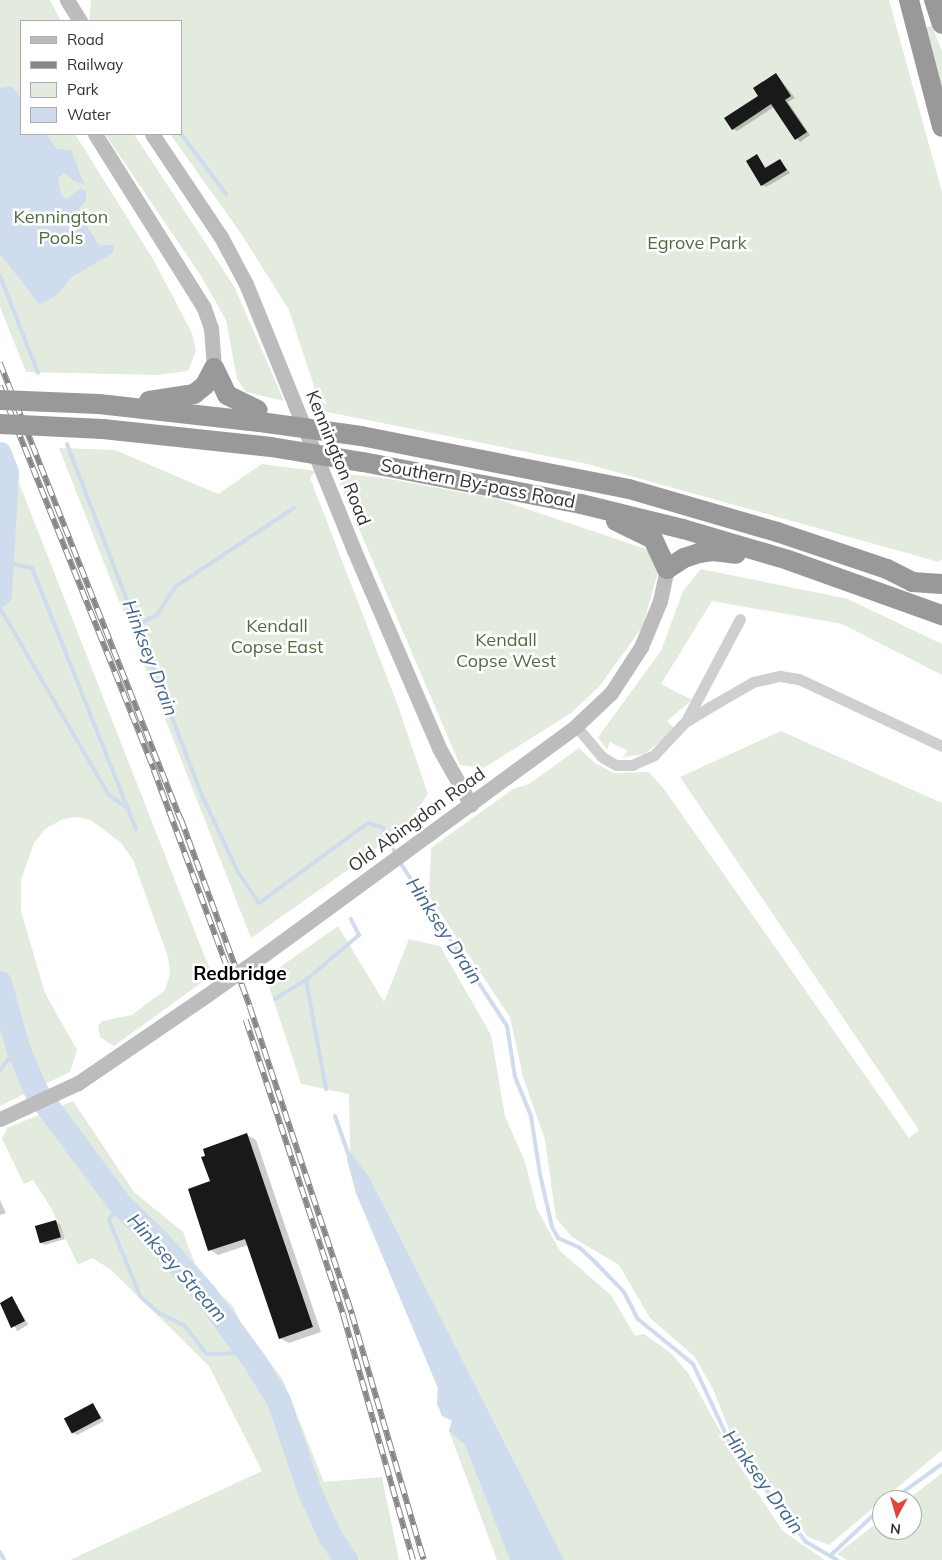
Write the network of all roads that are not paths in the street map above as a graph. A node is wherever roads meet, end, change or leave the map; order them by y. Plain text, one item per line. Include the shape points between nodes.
1 (67, 0) edge
2 (909, 0) edge
3 (934, 0) edge
4 (79, 20) edge
5 (942, 24) edge
6 (942, 127) edge
7 (96, 135) edge
8 (153, 135) edge
9 (214, 368) junction
10 (0, 400) edge
11 (99, 404) junction
12 (259, 416) junction
13 (0, 424) edge
14 (581, 504) junction
15 (788, 560) junction
16 (667, 569) junction
17 (887, 569) junction
18 (942, 571) edge
19 (942, 584) edge
20 (942, 614) edge
21 (740, 619) dead end
22 (685, 722) junction
23 (576, 726) junction
24 (942, 746) edge
25 (472, 805) junction
26 (0, 1119) edge

1 - 4 street
2 - 6 highway
3 - 5 highway
7 - 9 street via 204,308 211,328
8 - 25 street, Kennington Road via 221,237 246,284 353,548 439,748
9 - 11 highway via 205,385 194,394 174,400
9 - 12 highway via 227,395
10 - 11 highway, Southern By-pass Road, bridge
11 - 12 highway, Southern By-pass Road
12 - 17 highway, Southern By-pass Road, bridge via 629,489 777,532
13 - 14 highway, Southern By-pass Road, bridge via 104,429 271,447
14 - 15 highway, Southern By-pass Road
14 - 16 highway via 653,539
15 - 16 highway via 713,551 684,558
15 - 20 highway, Southern By-pass Road
16 - 23 street, Old Abingdon Road via 660,601 641,647 611,694
17 - 18 highway via 923,574
17 - 19 highway, Southern By-pass Road via 912,582
21 - 22 street via 703,694
22 - 23 street via 654,755 632,765 616,765 602,757
22 - 24 street via 753,682 780,676 799,679
23 - 25 street, Old Abingdon Road
25 - 26 street, Old Abingdon Road, bridge via 126,1051 67,1088

